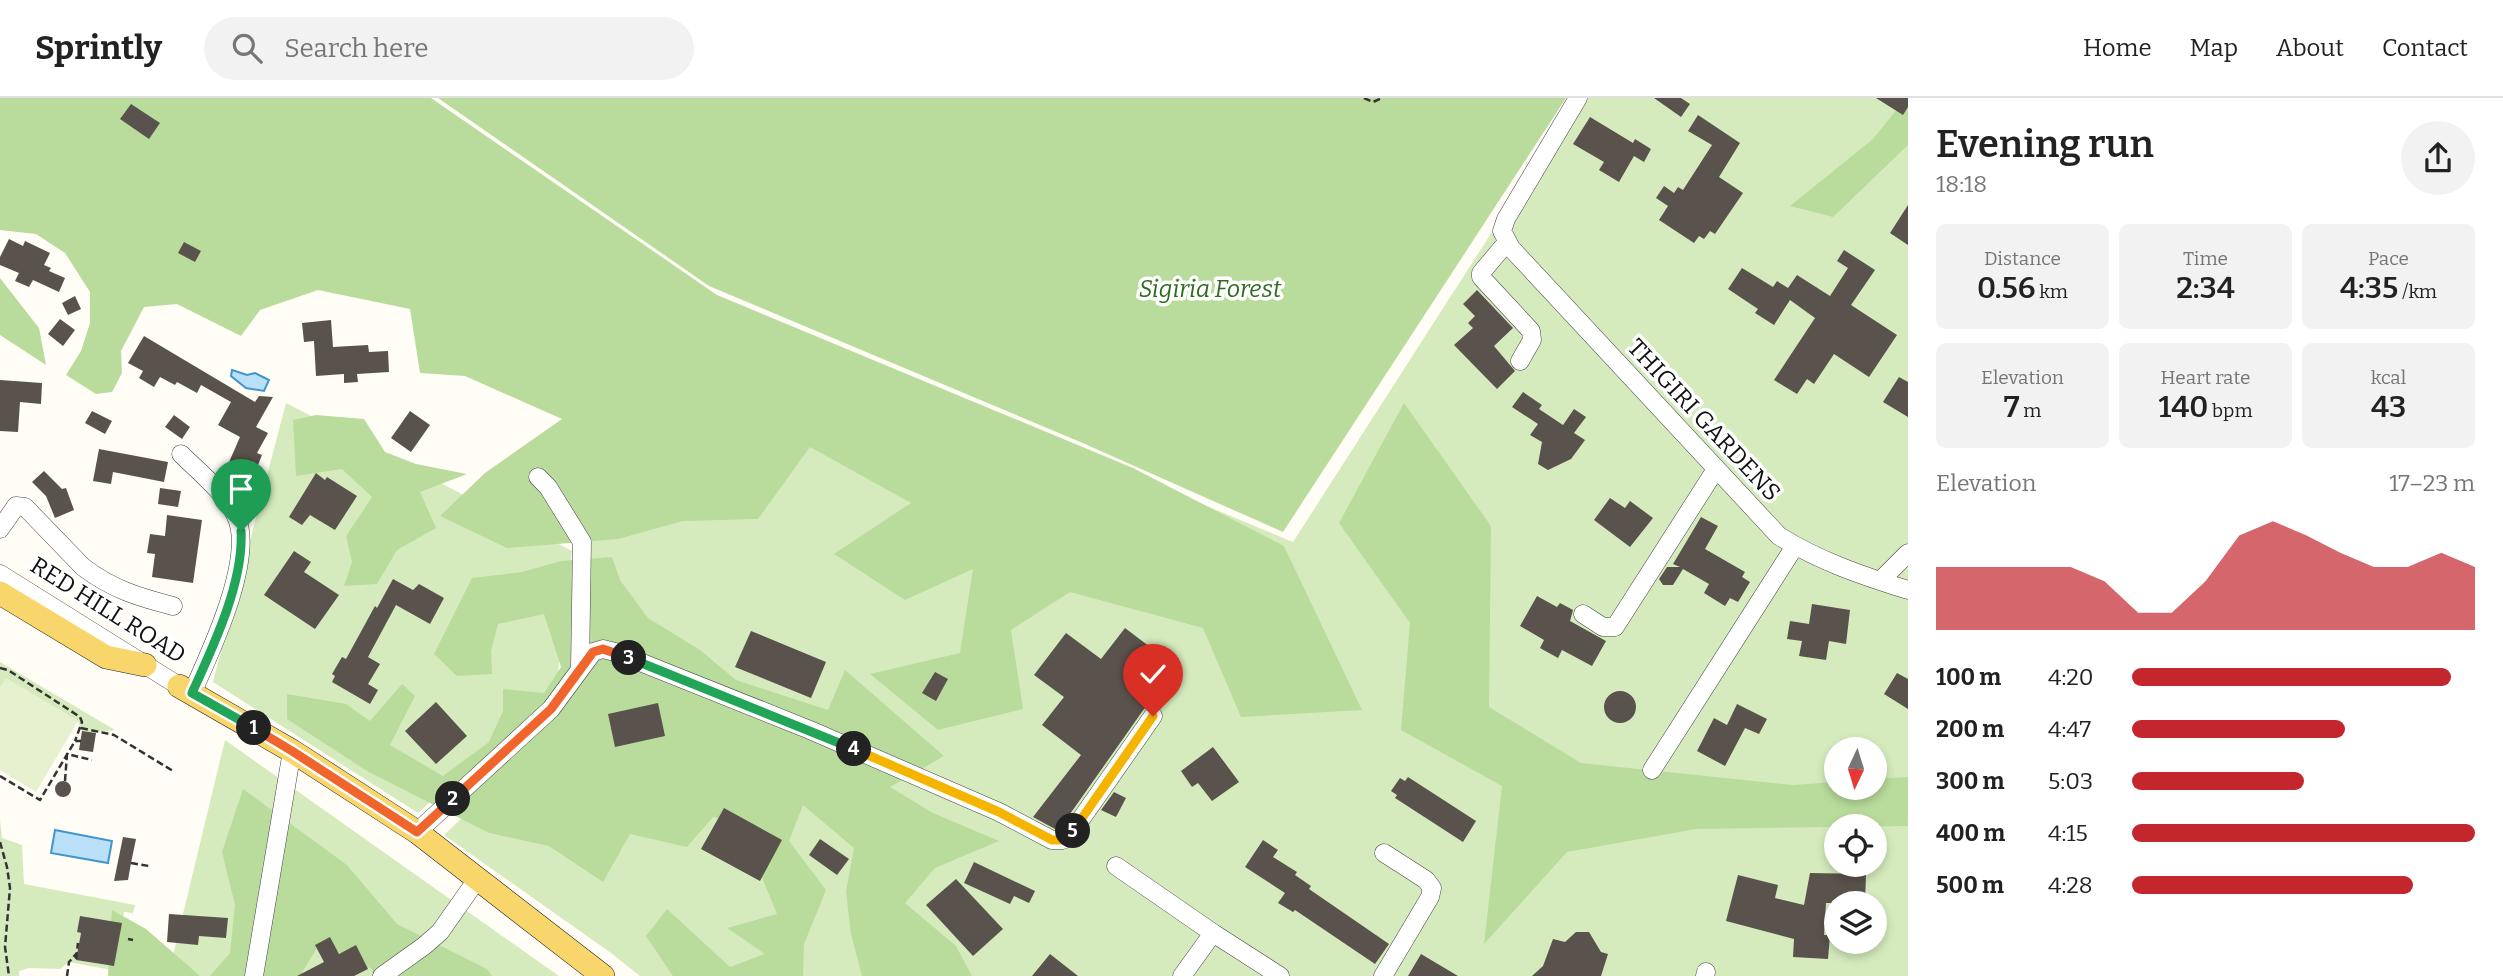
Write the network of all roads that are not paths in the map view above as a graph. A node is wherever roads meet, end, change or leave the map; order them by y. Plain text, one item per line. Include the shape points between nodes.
1 (1578, 98) edge
2 (1505, 236) junction
3 (1520, 360) dead end
4 (181, 454) dead end
5 (1716, 469) junction
6 (538, 477) dead end
7 (0, 529) edge
8 (1796, 546) junction
9 (1908, 553) edge
10 (0, 574) edge
11 (1880, 581) junction
12 (1908, 590) edge
13 (0, 593) edge
14 (173, 606) dead end
15 (1583, 614) dead end
16 (145, 665) junction
17 (580, 668) junction
18 (186, 689) junction
19 (1153, 716) dead end
20 (292, 751) junction
21 (1652, 770) dead end
22 (417, 832) junction
23 (1384, 853) dead end
24 (1116, 866) dead end
25 (478, 878) junction
26 (1213, 933) junction
27 (254, 976) edge
28 (382, 976) edge
29 (603, 976) edge
30 (1182, 976) edge
31 (1280, 976) edge
32 (1382, 976) edge

1 - 2 street via 1506,219
2 - 3 street via 1481,277 1531,331 1532,340
2 - 5 street, THIGIRI GARDENS
4 - 18 street via 234,512 242,544 223,618
5 - 8 street, THIGIRI GARDENS via 1765,523
5 - 15 street via 1615,627 1603,626
6 - 17 street via 582,542
7 - 14 street via 12,509 25,507 94,575 121,591
8 - 11 street, THIGIRI GARDENS
8 - 21 street
9 - 11 street
10 - 16 street, RED HILL ROAD
11 - 12 street, THIGIRI GARDENS
13 - 16 main road via 106,657
16 - 18 street, RED HILL ROAD
17 - 19 street via 593,652 615,652 822,735 1052,840 1063,840 1072,832
17 - 22 street via 551,709
18 - 20 main road, RED HILL ROAD
20 - 22 main road, RED HILL ROAD
20 - 27 street
22 - 25 main road, RED HILL ROAD
23 - 32 street via 1432,888
24 - 26 street
25 - 28 street via 440,932
25 - 29 main road, RED HILL ROAD
26 - 30 street
26 - 31 street

